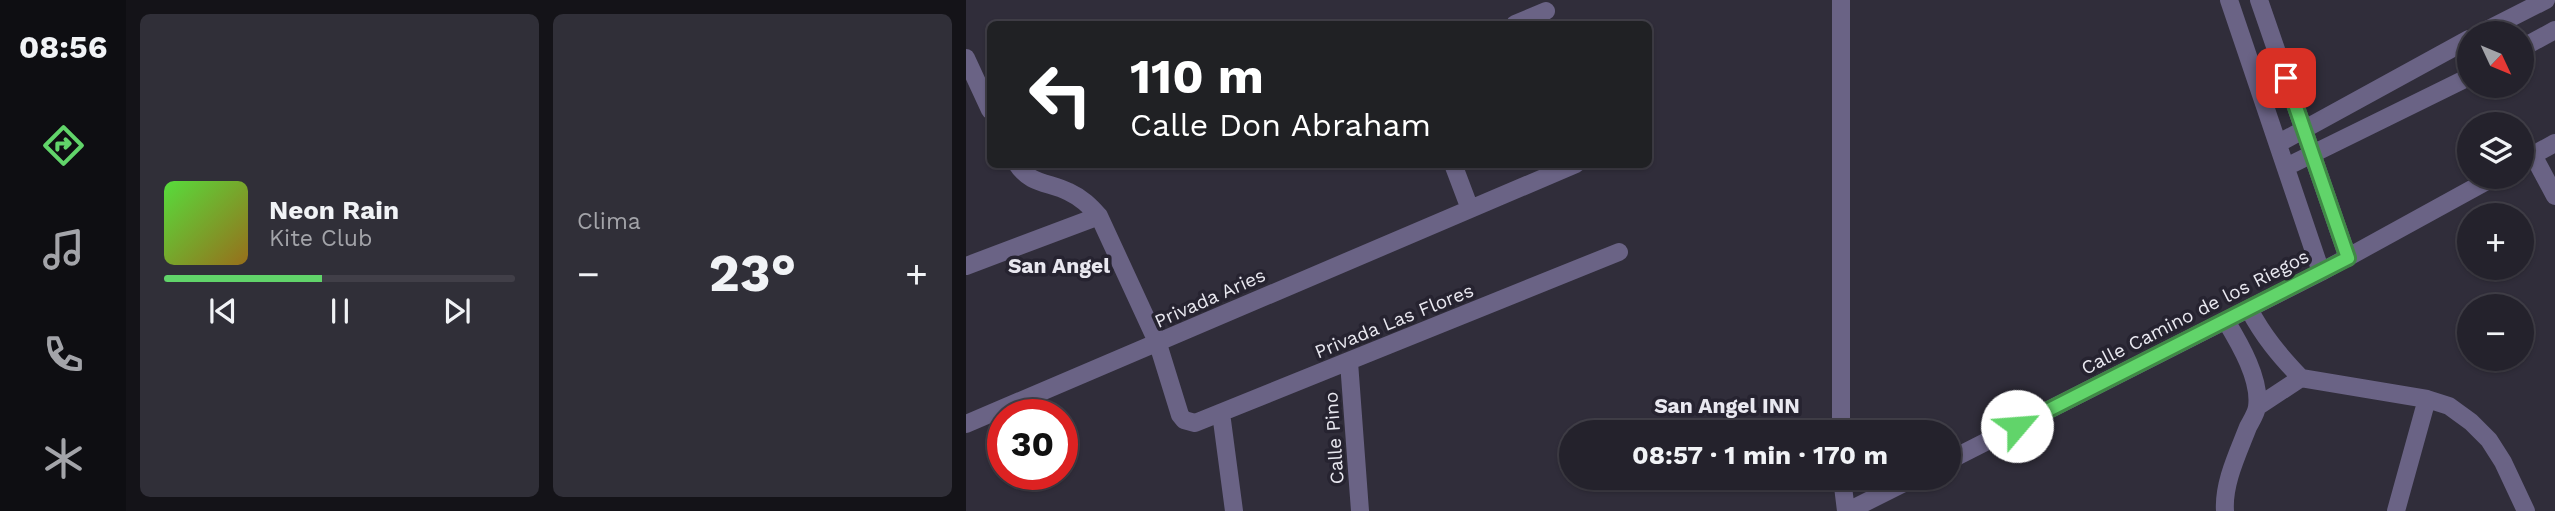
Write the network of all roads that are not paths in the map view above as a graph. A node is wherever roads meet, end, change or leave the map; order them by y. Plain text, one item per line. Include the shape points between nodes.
1 (1842, 0) edge
2 (2229, 0) edge
3 (2259, 0) edge
4 (2546, 0) edge
5 (1546, 11) dead end
6 (1522, 21) edge
7 (2505, 21) edge
8 (2555, 30) edge
9 (2534, 41) edge
10 (2457, 46) edge
11 (966, 58) edge
12 (2457, 83) edge
13 (987, 104) edge
14 (2304, 131) junction
15 (2279, 143) junction
16 (2555, 143) edge
17 (2534, 155) edge
18 (2312, 156) junction
19 (2534, 166) edge
20 (2286, 167) junction
21 (1020, 168) edge
22 (1455, 168) edge
23 (1567, 168) edge
24 (2472, 189) edge
25 (2555, 196) edge
26 (1470, 209) junction
27 (1099, 216) junction
28 (1619, 252) dead end
29 (2348, 258) junction
30 (966, 266) edge
31 (2321, 272) junction
32 (2249, 309) junction
33 (2226, 321) junction
34 (1158, 344) junction
35 (1349, 362) junction
36 (2301, 378) junction
37 (2427, 399) junction
38 (2257, 407) junction
39 (1221, 413) junction
40 (1841, 420) edge
41 (966, 424) edge
42 (1961, 454) edge
43 (1844, 490) edge
44 (1890, 490) edge
45 (1234, 511) edge
46 (1360, 511) edge
47 (1847, 511) edge
48 (2225, 511) edge
49 (2396, 511) edge
50 (2526, 511) edge

1 - 40 street
2 - 15 street
3 - 14 street
4 - 7 street
5 - 6 street
8 - 9 street
10 - 14 street
11 - 13 street
12 - 18 street
14 - 15 street
14 - 18 street
15 - 20 street
16 - 17 street
18 - 20 street
18 - 29 street
19 - 25 street
20 - 31 street
21 - 27 street via 1040,183 1085,201
22 - 26 street
23 - 26 street, Privada Aries
24 - 29 street, Calle Camino de los Riegos
26 - 34 street, Privada Aries
27 - 30 street
27 - 34 street
28 - 35 street, Privada Las Flores
29 - 31 street, Calle Camino de los Riegos
31 - 32 street, Calle Camino de los Riegos
32 - 33 street, Calle Camino de los Riegos
32 - 36 street via 2276,352
33 - 38 street via 2252,371
33 - 42 street, Calle Camino de los Riegos
34 - 39 street, Privada Las Flores via 1184,420 1195,423
34 - 41 street, Privada Aries
35 - 39 street, Privada Las Flores
35 - 46 street, Calle Pino
36 - 37 street
36 - 38 street
37 - 49 street
37 - 50 street via 2449,406 2489,440
38 - 48 street via 2233,465
39 - 45 street
43 - 47 street
44 - 47 street

